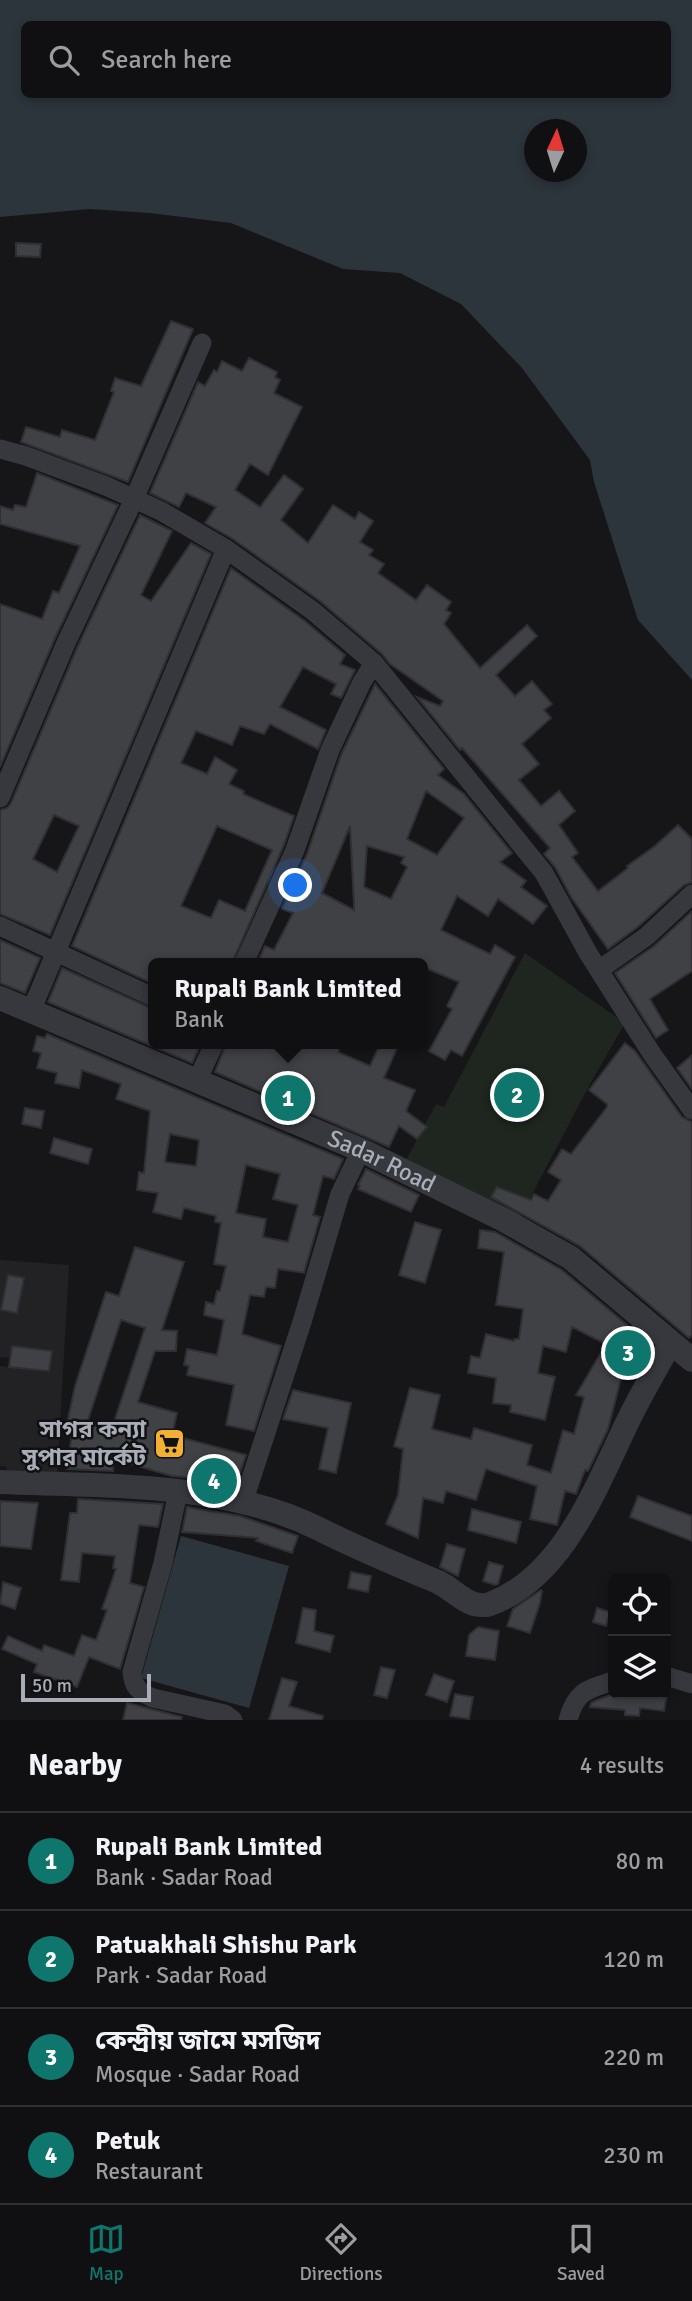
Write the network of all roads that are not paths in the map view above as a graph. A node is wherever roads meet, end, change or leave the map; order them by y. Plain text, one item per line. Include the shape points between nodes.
1 (202, 343) dead end
2 (0, 449) edge
3 (134, 499) junction
4 (226, 549) junction
5 (374, 663) junction
6 (0, 798) edge
7 (692, 894) edge
8 (0, 926) edge
9 (57, 954) junction
10 (246, 958) edge
11 (599, 970) junction
12 (148, 995) edge
13 (0, 998) edge
14 (31, 1011) junction
15 (212, 1049) edge
16 (197, 1081) junction
17 (692, 1110) edge
18 (361, 1150) junction
19 (670, 1344) junction
20 (692, 1360) edge
21 (0, 1482) edge
22 (178, 1492) junction
23 (243, 1503) junction
24 (671, 1678) edge
25 (608, 1683) edge
26 (692, 1684) edge
27 (233, 1720) edge
28 (568, 1720) edge

1 - 3 street
2 - 3 street
3 - 4 street
3 - 6 street
4 - 5 street via 313,611
4 - 9 street
5 - 10 street via 330,750 295,850
5 - 11 street via 544,873
7 - 11 street via 647,936
8 - 9 street
9 - 12 street
9 - 14 street
11 - 17 street
13 - 14 street, Sadar Road
14 - 16 street, Sadar Road
15 - 16 street
16 - 18 street, Sadar Road
18 - 19 street, Sadar Road via 571,1258
18 - 23 street via 340,1194
19 - 20 street, Sadar Road
19 - 23 street via 571,1535 523,1585 487,1606 474,1604 442,1584 292,1516
21 - 22 street
22 - 23 street
22 - 27 street via 133,1682 153,1698 225,1714
24 - 26 street
25 - 28 street via 579,1694

